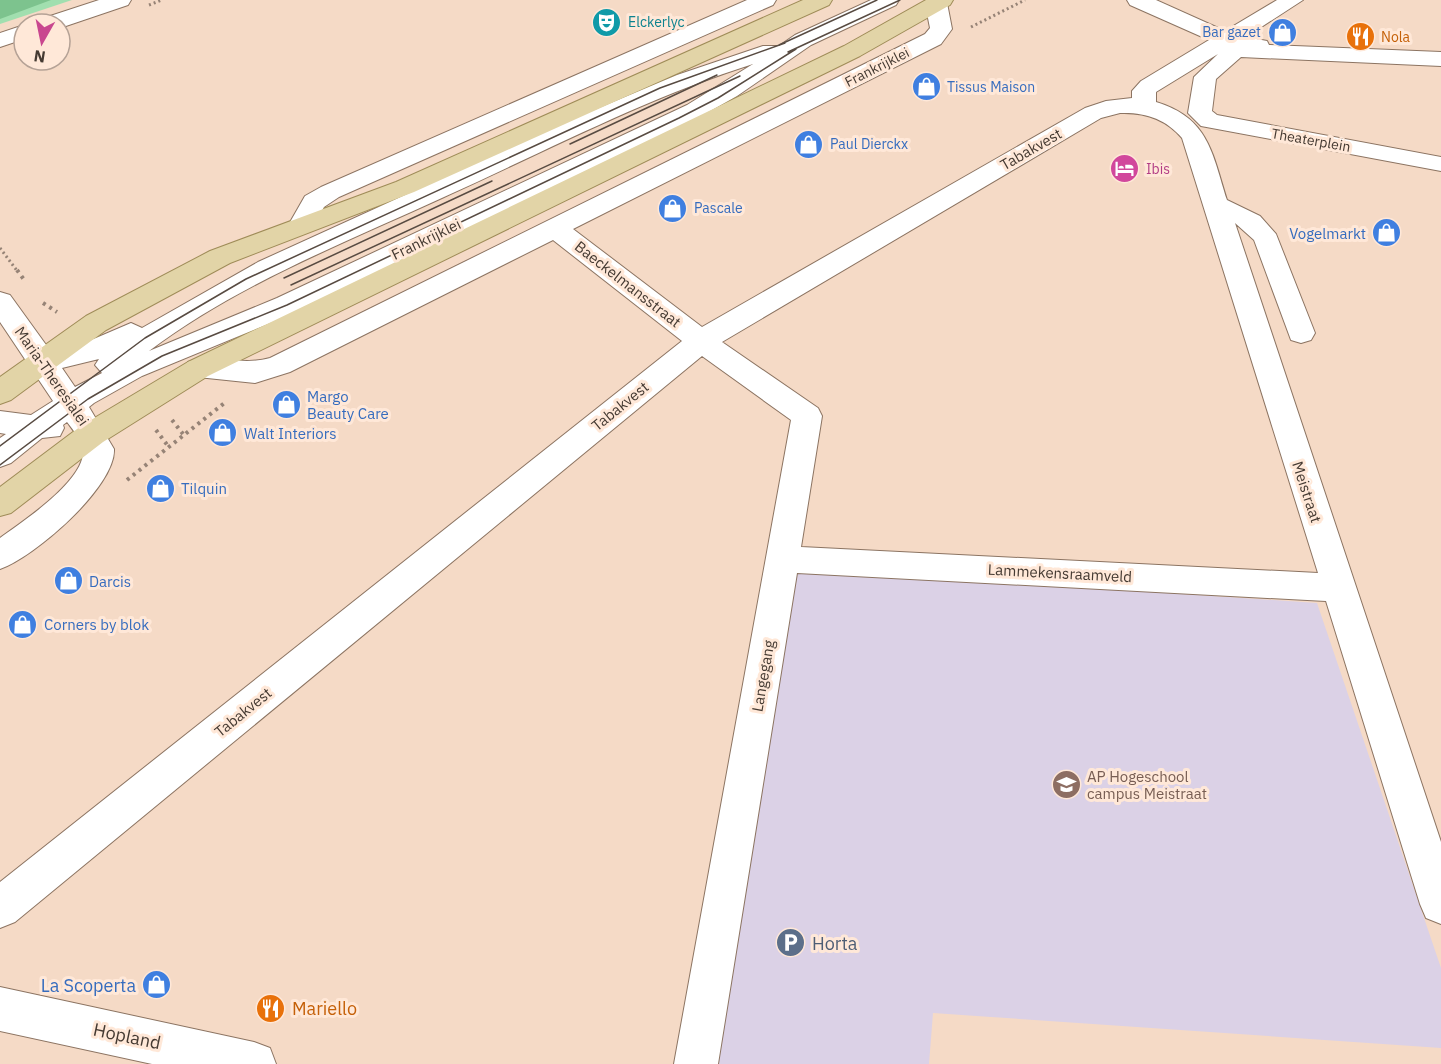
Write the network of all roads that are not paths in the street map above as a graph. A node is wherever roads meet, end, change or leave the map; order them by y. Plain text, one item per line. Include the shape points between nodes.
1 (120, 0) edge
2 (765, 0) edge
3 (821, 0) edge
4 (888, 0) edge
5 (1138, 0) edge
6 (1292, 0) edge
7 (939, 2) edge
8 (72, 16) edge
9 (809, 37) junction
10 (1225, 39) junction
11 (1441, 54) edge
12 (1441, 59) edge
13 (1144, 105) junction
14 (1195, 122) junction
15 (1441, 164) edge
16 (452, 184) junction
17 (1214, 204) junction
18 (302, 224) junction
19 (555, 228) junction
20 (0, 301) edge
21 (1300, 333) dead end
22 (701, 341) junction
23 (42, 360) junction
24 (198, 369) junction
25 (0, 393) edge
26 (70, 402) junction
27 (0, 422) edge
28 (37, 427) junction
29 (92, 434) junction
30 (0, 455) edge
31 (0, 504) edge
32 (0, 556) edge
33 (783, 558) junction
34 (1337, 588) junction
35 (1441, 904) edge
36 (0, 908) edge
37 (0, 1009) edge
38 (254, 1064) edge
39 (696, 1064) edge

1 - 8 street
2 - 18 street via 330,192 314,202
3 - 18 main road via 381,197
4 - 9 street, Frankrijklei
5 - 10 street
6 - 10 street
7 - 19 street, Frankrijklei via 940,33 933,39
7 - 24 main road, Frankrijklei via 852,51
9 - 16 street, Frankrijklei via 660,88
9 - 26 street, Frankrijklei via 729,91 679,118 287,305 132,369
10 - 11 street via 1268,47
10 - 13 street via 1149,86 1144,92
12 - 14 street via 1236,50 1205,77
13 - 14 street
13 - 22 street, Tabakvest via 1119,104 1093,113
14 - 15 street
14 - 17 street, Meistraat via 1194,137
16 - 23 street, Frankrijklei via 248,268 113,344 82,356
16 - 26 street, Frankrijklei via 203,302 138,343
17 - 21 street via 1260,229
17 - 34 street, Meistraat
18 - 23 main road via 194,269 96,323
19 - 22 street, Baeckelmansstraat
19 - 24 street, Frankrijklei via 280,365 255,373
20 - 23 street, Maria-Theresialei
22 - 33 street, Langegang via 807,416
22 - 36 street, Tabakvest
23 - 25 main road
23 - 26 street, Maria-Theresialei
24 - 29 main road, Frankrijklei
26 - 28 street, Frankrijklei
26 - 29 street, Maria-Theresialei
27 - 28 street, Maria-Theresialei
28 - 29 street, Maria-Theresialei
28 - 30 street, Frankrijklei
29 - 31 main road, Frankrijklei
29 - 32 street via 99,455 88,480
33 - 34 street, Lammekensraamveld
33 - 39 street, Langegang
34 - 35 street, Meistraat
37 - 38 street, Hopland

